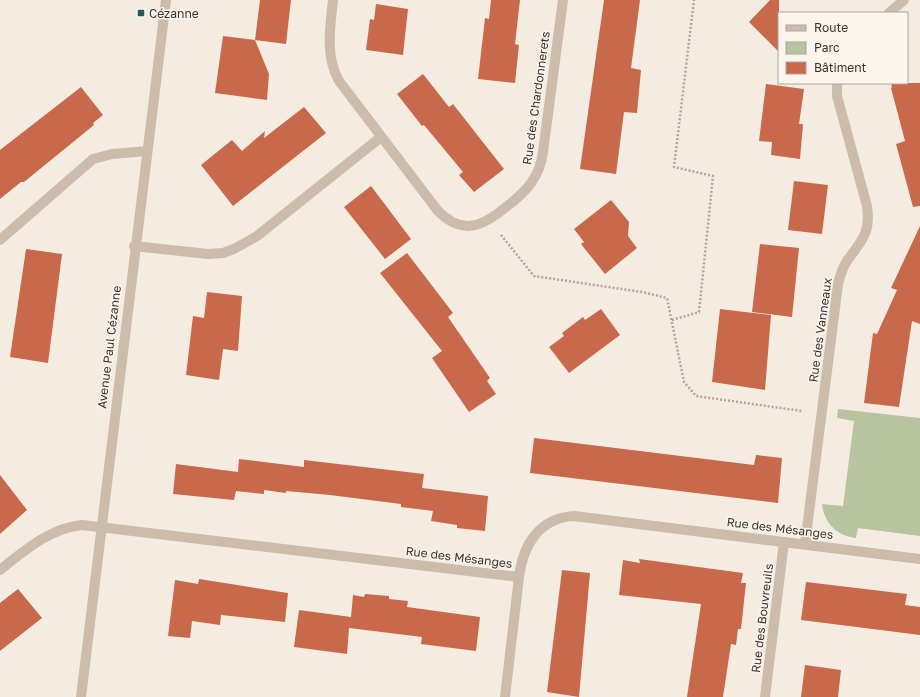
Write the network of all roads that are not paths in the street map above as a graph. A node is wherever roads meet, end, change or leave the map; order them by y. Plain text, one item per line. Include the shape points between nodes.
1 (166, 0) edge
2 (334, 0) edge
3 (563, 0) edge
4 (904, 0) edge
5 (890, 12) edge
6 (837, 84) edge
7 (380, 137) junction
8 (147, 152) junction
9 (0, 240) edge
10 (134, 246) junction
11 (101, 526) junction
12 (784, 542) junction
13 (805, 544) junction
14 (920, 559) edge
15 (0, 570) edge
16 (519, 577) junction
17 (81, 697) edge
18 (505, 697) edge
19 (765, 697) edge

1 - 8 street, Avenue Paul Cézanne
2 - 7 street, Rue des Chardonnerets via 328,39 333,68 342,88
3 - 7 street, Rue des Chardonnerets via 540,166 526,191 489,220 476,226 466,226 444,216
4 - 5 street
6 - 13 street, Rue des Vanneaux via 837,96 867,206 868,222 866,235 847,261 839,279
7 - 10 street via 257,236 234,249 211,254
8 - 9 street via 112,154 93,159
8 - 10 street, Avenue Paul Cézanne
10 - 11 street, Avenue Paul Cézanne
11 - 15 street, Rue des Mésanges via 82,524 64,528 40,540
11 - 16 street, Rue des Mésanges
11 - 17 street, Avenue Paul Cézanne
12 - 13 street, Rue des Mésanges
12 - 16 street, Rue des Mésanges via 567,516 546,524 532,537 523,557
12 - 19 street, Rue des Bouvreuils
13 - 14 street, Rue des Mésanges
16 - 18 street

